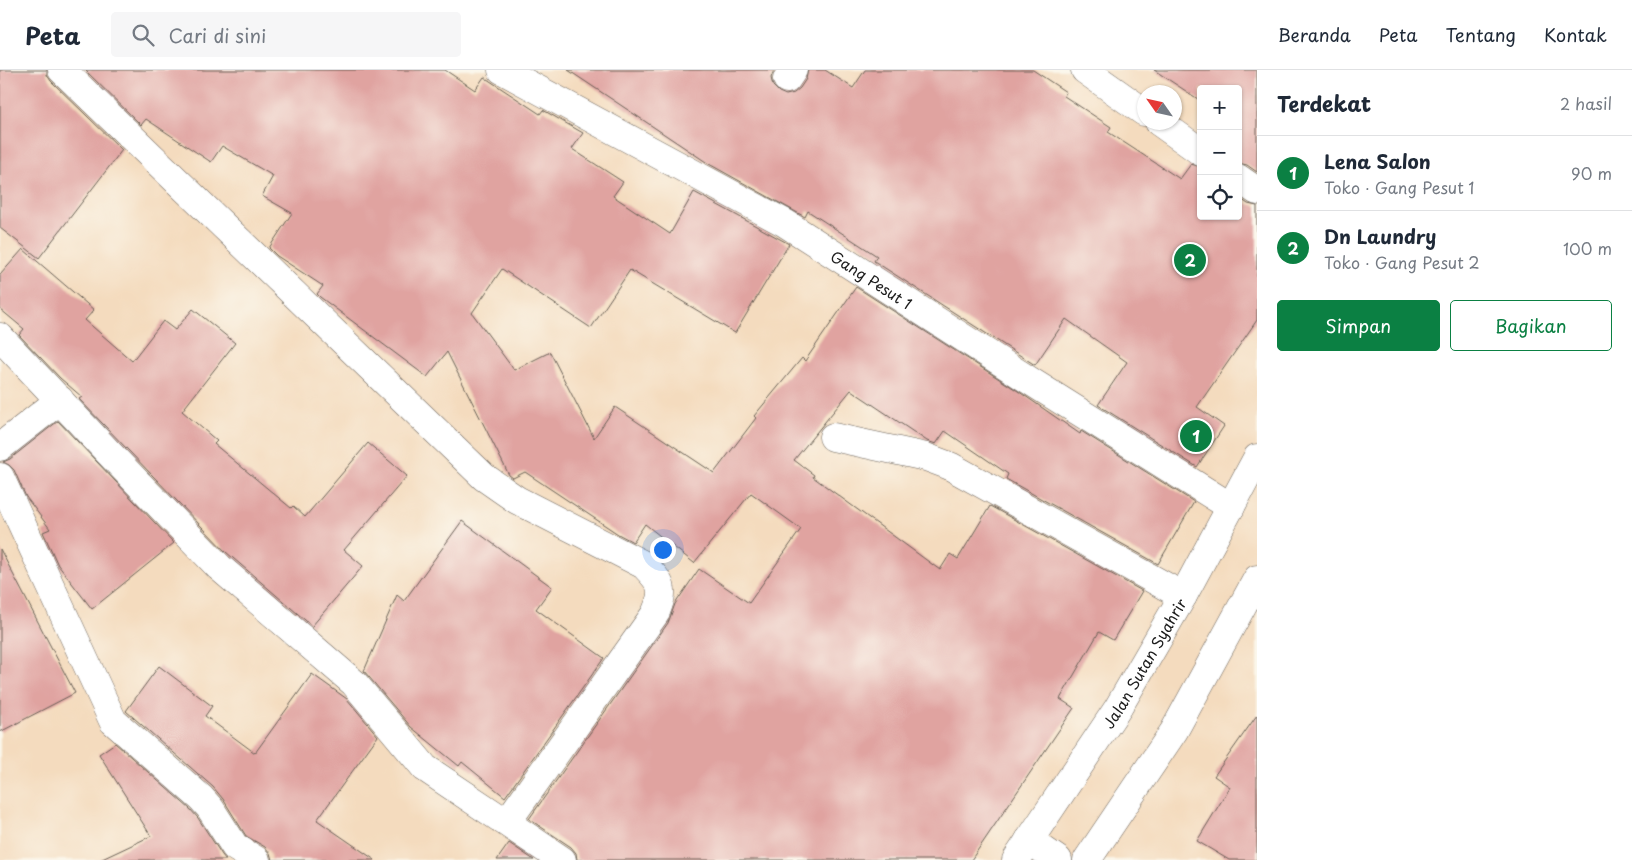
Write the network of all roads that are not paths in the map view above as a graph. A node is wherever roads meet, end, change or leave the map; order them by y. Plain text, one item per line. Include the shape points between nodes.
1 (62, 70) edge
2 (502, 70) edge
3 (1085, 70) edge
4 (1137, 107) edge
5 (1170, 130) edge
6 (1197, 149) edge
7 (1242, 181) edge
8 (1257, 191) edge
9 (0, 336) edge
10 (60, 400) junction
11 (832, 437) dead end
12 (0, 447) edge
13 (1257, 458) edge
14 (0, 477) edge
15 (1231, 507) junction
16 (1257, 579) edge
17 (1183, 596) junction
18 (508, 822) junction
19 (1023, 850) edge
20 (256, 860) edge
21 (562, 860) edge
22 (1058, 860) edge
23 (1087, 860) edge

1 - 18 street via 484,477 517,500 644,565 659,581 662,597 655,614
2 - 15 street, Gang Pesut 1 via 785,223
3 - 4 street
5 - 6 street
7 - 8 street
9 - 10 street
10 - 12 street
10 - 18 street via 219,566 354,683 425,768
11 - 17 street via 926,457 950,466
13 - 15 street, Jalan Sutan Syahrir
14 - 20 street via 114,721 201,798 235,847
15 - 17 street, Jalan Sutan Syahrir
16 - 23 street via 1174,731
17 - 19 street, Jalan Sutan Syahrir via 1118,708
18 - 21 street
19 - 22 street

